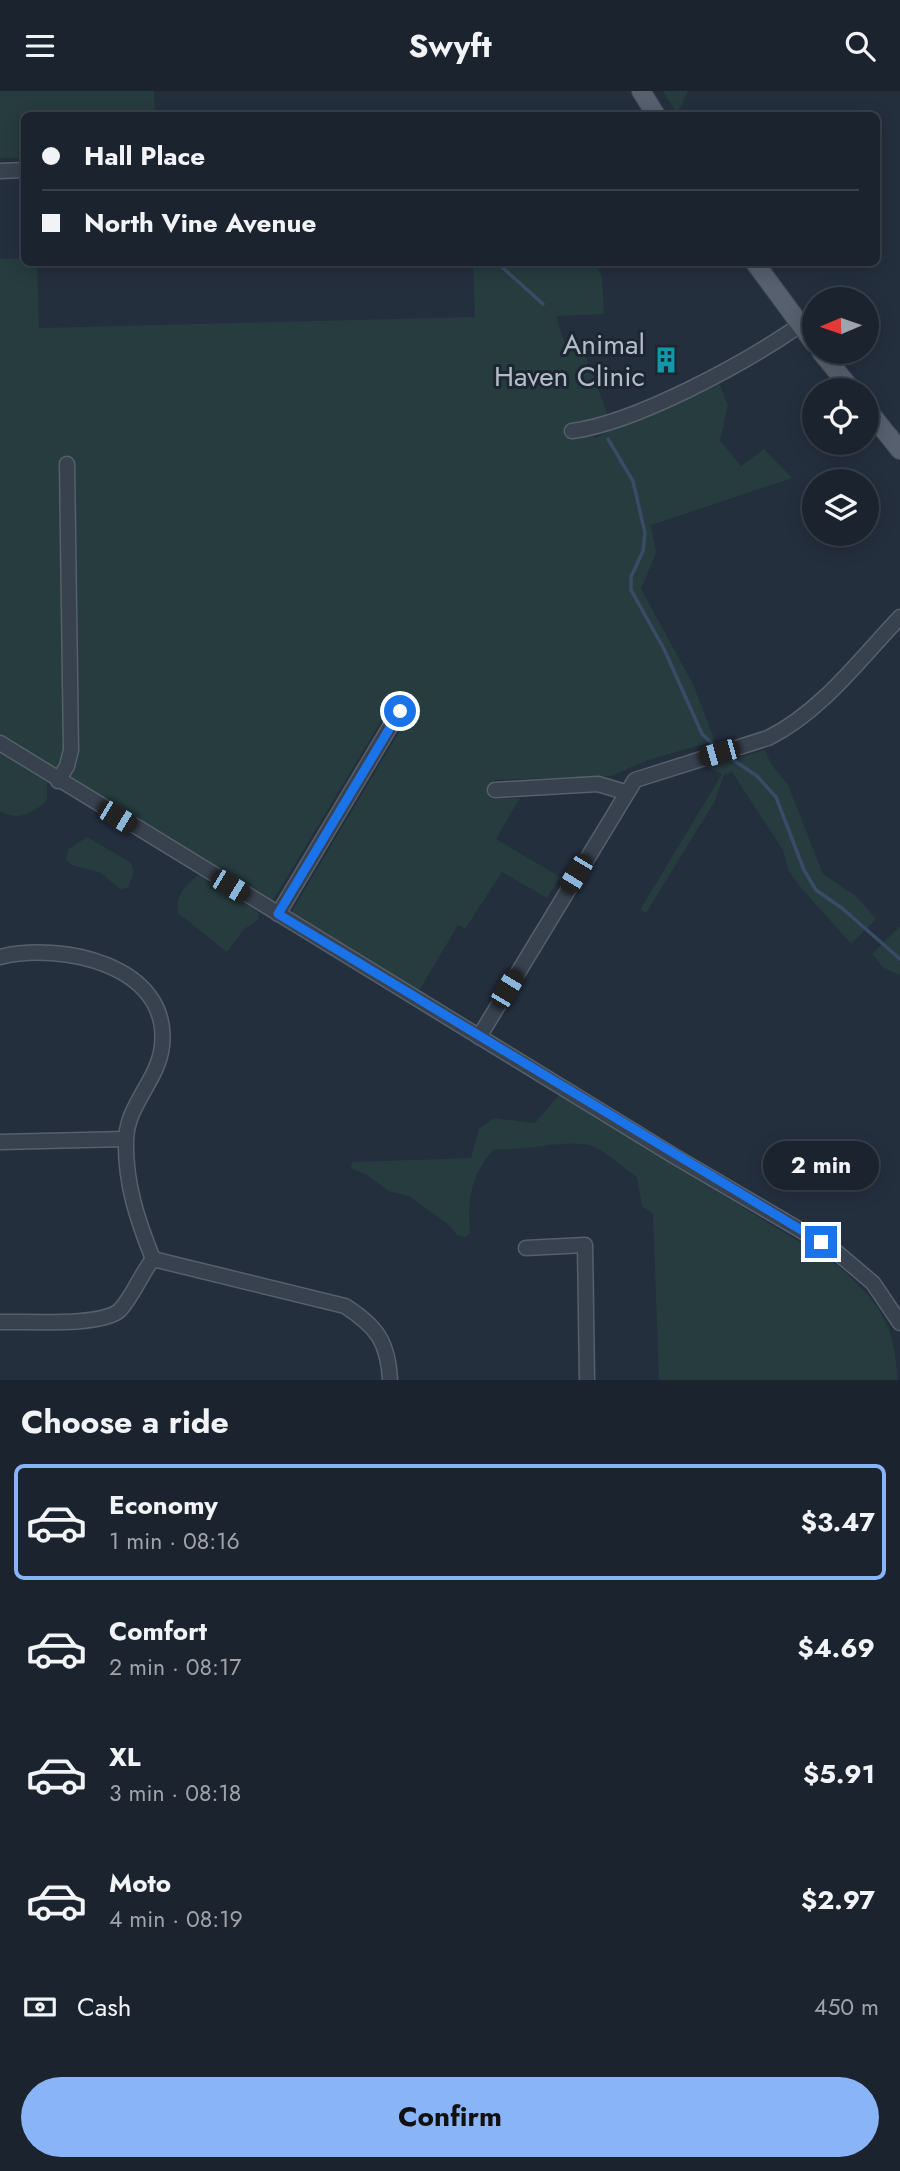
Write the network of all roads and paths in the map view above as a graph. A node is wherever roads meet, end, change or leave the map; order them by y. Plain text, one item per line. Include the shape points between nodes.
1 (641, 91) edge
2 (654, 112) edge
3 (21, 170) edge
4 (0, 171) edge
5 (757, 266) edge
6 (800, 325) junction
7 (802, 328) edge
8 (831, 364) edge
9 (842, 378) edge
10 (879, 424) edge
11 (572, 431) dead end
12 (900, 450) edge
13 (67, 464) dead end
14 (900, 617) edge
15 (400, 711) dead end
16 (0, 743) edge
17 (58, 781) junction
18 (495, 790) dead end
19 (625, 792) junction
20 (278, 914) junction
21 (0, 957) edge
22 (478, 1037) junction
23 (126, 1139) junction
24 (0, 1142) edge
25 (526, 1248) dead end
26 (153, 1259) junction
27 (894, 1303) edge
28 (0, 1322) edge
29 (900, 1323) edge
30 (390, 1380) edge
31 (587, 1380) edge

1 - 2 main road
3 - 4 street
5 - 6 main road
6 - 7 main road
6 - 11 street via 743,362 596,428
8 - 9 main road
10 - 12 main road
13 - 17 street via 71,750
14 - 19 street via 786,730 642,775
15 - 20 street
16 - 17 street
17 - 20 street
18 - 19 street via 598,784
19 - 22 street
20 - 22 street
21 - 23 street via 39,951 88,959 125,974 149,997 156,1008 162,1045 157,1071 131,1115
22 - 27 street via 834,1250
23 - 24 street
23 - 26 street via 130,1196
25 - 31 street via 585,1245
26 - 28 street via 121,1309 109,1316
26 - 30 street via 345,1306 372,1323 386,1349
27 - 29 street

